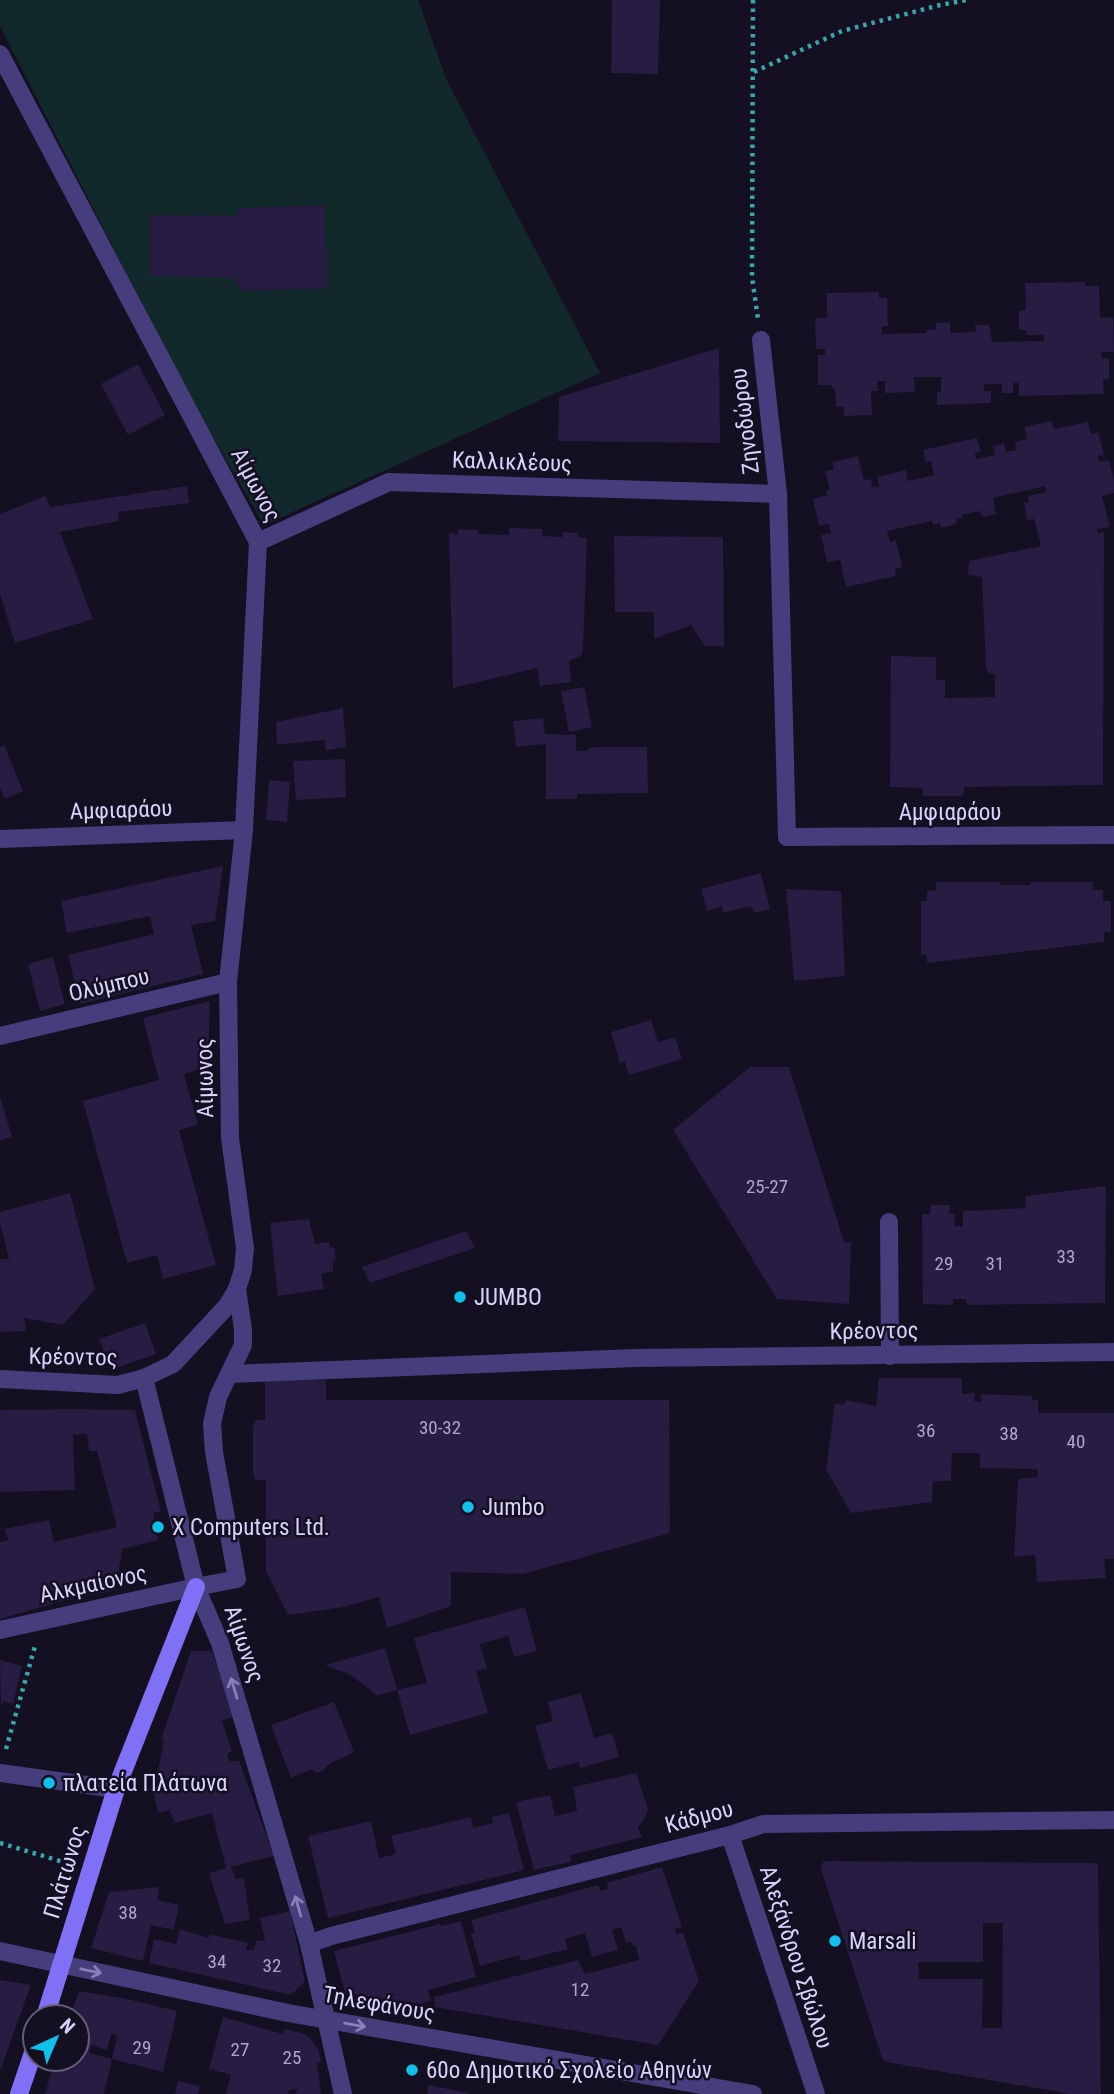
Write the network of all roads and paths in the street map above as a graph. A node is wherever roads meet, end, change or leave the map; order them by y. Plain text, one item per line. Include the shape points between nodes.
1 (753, 0) edge
2 (967, 0) edge
3 (0, 54) edge
4 (754, 72) junction
5 (761, 341) joint
6 (778, 494) junction
7 (258, 542) junction
8 (244, 830) junction
9 (1114, 835) edge
10 (787, 837) joint
11 (0, 839) edge
12 (228, 982) junction
13 (0, 1036) edge
14 (889, 1223) dead end
15 (237, 1289) junction
16 (1114, 1352) edge
17 (890, 1356) junction
18 (229, 1374) junction
19 (144, 1378) junction
20 (0, 1379) edge
21 (197, 1587) junction
22 (42, 1620) junction
23 (0, 1630) edge
24 (2, 1765) edge
25 (116, 1789) junction
26 (1114, 1820) edge
27 (730, 1835) junction
28 (0, 1843) edge
29 (90, 1870) junction
30 (309, 1944) junction
31 (0, 1951) edge
32 (63, 1965) junction
33 (50, 2003) edge
34 (328, 2020) junction
35 (26, 2073) edge
36 (19, 2094) edge
37 (343, 2094) edge
38 (752, 2094) edge
39 (816, 2094) edge

1 - 4 path, Ζηνοδώρου
2 - 4 path via 842,30
3 - 7 street, Αίμωνος
4 - 5 path, Ζηνοδώρου via 752,277
5 - 6 street, Ζηνοδώρου
6 - 7 street, Καλλικλέους via 389,482
6 - 10 street, Ζηνοδώρου
7 - 8 street, Αίμωνος
8 - 11 street, Αμφιαράου
8 - 12 street, Αίμωνος
9 - 10 street, Αμφιαράου
12 - 13 street, Ολύμπου
12 - 15 street, Αίμωνος via 230,1138 245,1248
14 - 17 street
15 - 18 street via 243,1345
15 - 19 street, Αίμωνος via 173,1364
16 - 17 street, Κρέοντος
17 - 18 street, Κρέοντος via 635,1358
18 - 21 street, Αλκμαίονος via 212,1424 237,1579
19 - 20 street, Κρέοντος via 118,1385
19 - 21 street, Αίμωνος
21 - 22 street, Αλκμαίονος
21 - 25 street, Πλάτωνος
30 -> 21 street, Αίμωνος via 228,1667
22 - 23 street, Αλκμαίονος
22 - 24 path
24 - 25 street
25 - 29 street, Πλάτωνος
26 - 27 street, Κάδμου via 763,1824
27 - 30 street, Κάδμου
27 - 39 street, Αλεξάνδρου Σβώλου
28 - 29 path
29 - 32 street, Πλάτωνος
30 - 34 street, Αίμωνος
31 - 32 street, Τηλεφάνους
32 - 33 street, Πλάτωνος
32 -> 34 street, Τηλεφάνους
34 - 37 street, Αίμωνος
34 -> 38 street, Τηλεφάνους
35 - 36 street

